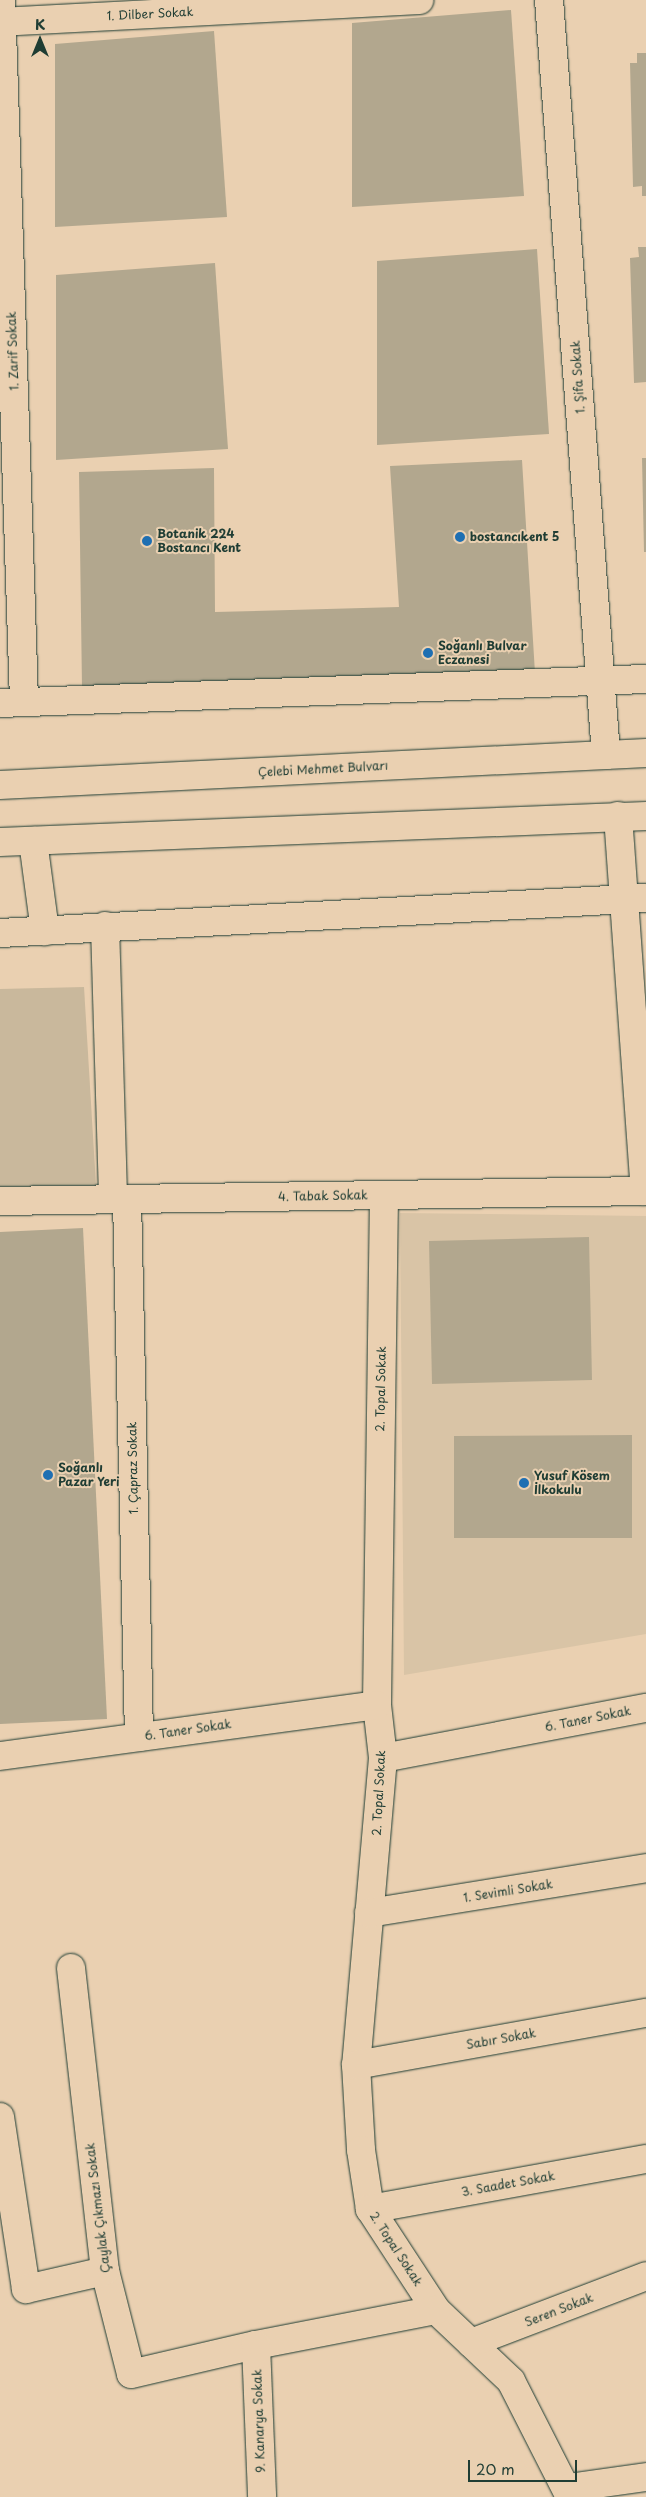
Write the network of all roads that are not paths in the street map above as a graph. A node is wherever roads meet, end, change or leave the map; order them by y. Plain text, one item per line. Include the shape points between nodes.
1 (419, 0) edge
2 (549, 0) edge
3 (1, 15) edge
4 (646, 679) edge
5 (601, 680) junction
6 (12, 703) edge
7 (646, 753) edge
8 (606, 755) junction
9 (0, 785) edge
10 (618, 816) junction
11 (646, 816) edge
12 (33, 841) junction
13 (0, 842) edge
14 (634, 899) edge
15 (105, 926) junction
16 (44, 931) junction
17 (0, 933) edge
18 (646, 1191) edge
19 (384, 1196) junction
20 (120, 1198) junction
21 (0, 1201) edge
22 (377, 1705) junction
23 (646, 1708) edge
24 (139, 1737) junction
25 (0, 1756) edge
26 (383, 1758) junction
27 (646, 1868) edge
28 (369, 1913) junction
29 (71, 1968) dead end
30 (646, 2013) edge
31 (356, 2065) junction
32 (0, 2117) edge
33 (646, 2160) edge
34 (370, 2209) junction
35 (104, 2271) junction
36 (646, 2276) edge
37 (436, 2310) junction
38 (471, 2343) junction
39 (256, 2345) junction
40 (646, 2477) edge
41 (569, 2492) edge
42 (262, 2497) edge

1 - 3 street, 1. Dilber Sokak
2 - 5 street, 1. Şifa Sokak
3 - 6 street, 1. Zarif Sokak
4 - 5 street
5 - 6 street
5 - 8 street, 1. Şifa Sokak
7 - 8 street, Çelebi Mehmet Bulvarı
8 - 9 street, Çelebi Mehmet Bulvarı
10 - 11 street
10 - 12 street
10 - 14 street
12 - 13 street
12 - 16 street
14 - 15 street
14 - 18 street
15 - 16 street
15 - 20 street, 1. Çapraz Sokak
16 - 17 street
18 - 19 street, 4. Tabak Sokak
19 - 20 street, 4. Tabak Sokak
19 - 22 street, 2. Topal Sokak
20 - 21 street, 4. Tabak Sokak
20 - 24 street, 1. Çapraz Sokak
22 - 24 street, 6. Taner Sokak
22 - 26 street, 2. Topal Sokak
23 - 26 street, 6. Taner Sokak
24 - 25 street, 6. Taner Sokak
26 - 28 street, 2. Topal Sokak
27 - 28 street, 1. Sevimli Sokak
28 - 31 street, 2. Topal Sokak
29 - 35 street, Çaylak Çıkmazı Sokak
30 - 31 street, Sabır Sokak
31 - 34 street, 2. Topal Sokak via 361,2150
32 - 35 street via 26,2289
33 - 34 street, 3. Saadet Sokak
34 - 37 street, 2. Topal Sokak
35 - 39 street, Çaylak Çıkmazı Sokak via 131,2374
36 - 38 street, Seren Sokak
37 - 38 street, 2. Topal Sokak
37 - 39 street, Çaylak Çıkmazı Sokak
38 - 41 street, 2. Topal Sokak via 511,2381
39 - 42 street, 9. Kanarya Sokak
40 - 41 street

